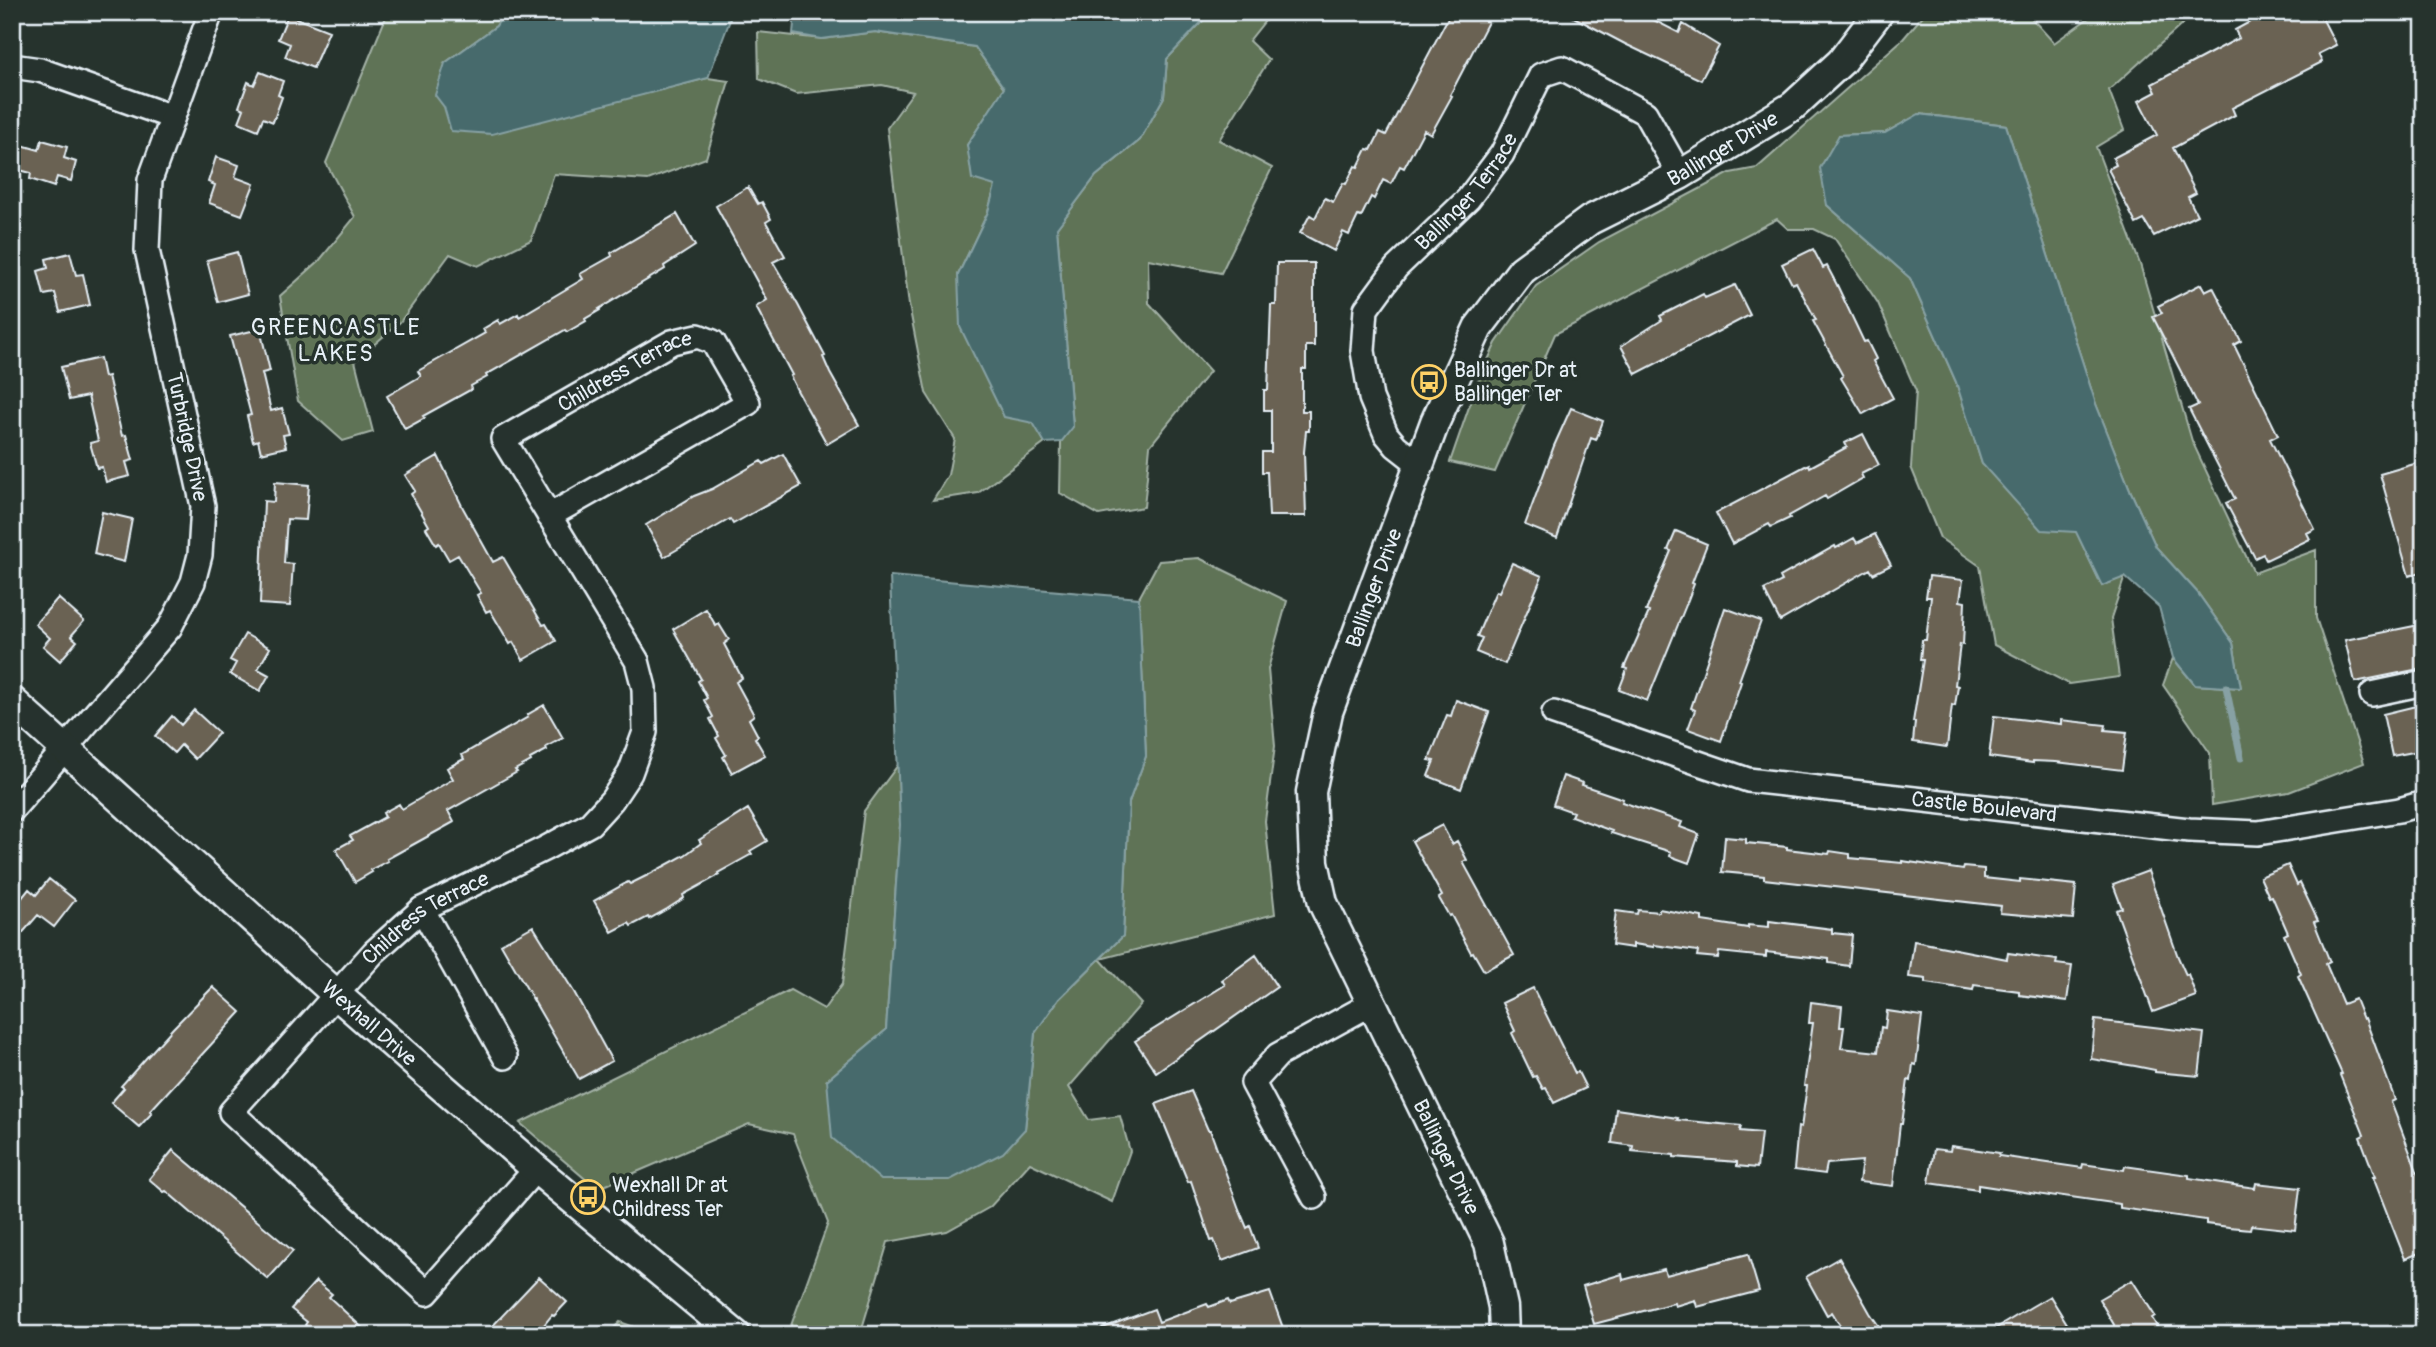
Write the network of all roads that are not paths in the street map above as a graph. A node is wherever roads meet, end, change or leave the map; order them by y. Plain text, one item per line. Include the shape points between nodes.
1 (211, 12) edge
2 (1879, 12) edge
3 (12, 66) edge
4 (172, 117) junction
5 (1680, 175) junction
6 (1419, 464) junction
7 (549, 516) junction
8 (2424, 683) edge
9 (2372, 694) dead end
10 (12, 701) edge
11 (1554, 713) dead end
12 (66, 749) junction
13 (2424, 803) edge
14 (12, 810) edge
15 (422, 909) junction
16 (337, 995) junction
17 (1371, 1004) junction
18 (505, 1057) dead end
19 (536, 1169) junction
20 (1314, 1197) dead end
21 (736, 1335) edge
22 (1504, 1335) edge

1 - 4 street, Turbridge Drive
2 - 5 street, Ballinger Drive via 1841,62 1793,106
3 - 4 street via 40,70
4 - 12 street, Turbridge Drive via 150,180 147,250 203,506 201,555 170,627
5 - 6 street, Ballinger Drive via 1590,220 1522,270 1478,328
5 - 6 street, Ballinger Terrace via 1645,113 1562,68 1541,75 1502,154 1468,199 1396,268 1366,309 1363,351 1371,398 1386,434
6 - 17 street, Ballinger Drive via 1328,712 1311,792 1314,862 1323,903
7 - 7 street, Childress Terrace via 503,439 672,342 698,336 713,342 748,403
7 - 15 street, Childress Terrace via 637,662 645,732 630,773 590,824
8 - 9 street
10 - 12 street, Wexhall Drive
11 - 13 street, Castle Boulevard via 1748,780 2189,830 2258,833
12 - 14 street, Turbridge Drive
12 - 16 street, Wexhall Drive
15 - 16 street, Childress Terrace via 374,952
15 - 18 street
16 - 19 street, Wexhall Drive
16 - 19 street, Childress Terrace via 231,1112 424,1291 427,1293
17 - 20 street via 1278,1055 1253,1083
17 - 22 street, Ballinger Drive via 1489,1243 1503,1307
19 - 21 street, Wexhall Drive

